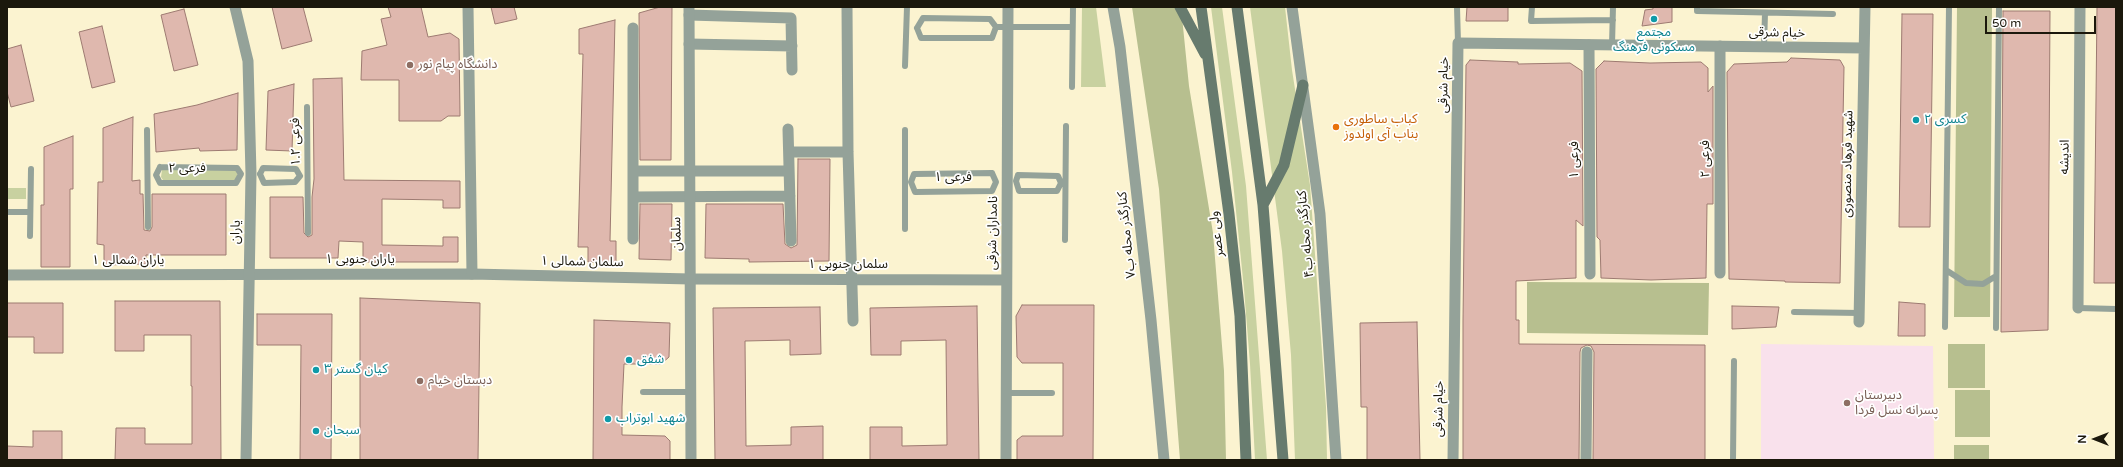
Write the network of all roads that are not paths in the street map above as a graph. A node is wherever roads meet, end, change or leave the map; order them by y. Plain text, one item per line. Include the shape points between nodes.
1 (235, 7) edge
2 (468, 7) edge
3 (847, 7) edge
4 (907, 7) edge
5 (1008, 7) edge
6 (1073, 7) edge
7 (1113, 7) edge
8 (1180, 7) edge
9 (1200, 7) edge
10 (1237, 7) edge
11 (1292, 7) edge
12 (1457, 7) edge
13 (1532, 7) edge
14 (1613, 7) edge
15 (1697, 7) edge
16 (1865, 7) edge
17 (1949, 7) edge
18 (1999, 7) edge
19 (2080, 7) edge
20 (1782, 10) edge
21 (689, 11) edge
22 (1765, 12) junction
23 (1833, 14) dead end
24 (1613, 20) junction
25 (996, 27) junction
26 (1008, 27) junction
27 (1072, 27) junction
28 (633, 28) dead end
29 (906, 28) junction
30 (917, 28) junction
31 (1458, 43) junction
32 (689, 44) junction
33 (1589, 45) junction
34 (1612, 45) junction
35 (792, 46) junction
36 (1720, 46) junction
37 (1764, 47) junction
38 (1864, 48) junction
39 (1209, 62) junction
40 (906, 66) dead end
41 (792, 70) dead end
42 (1303, 85) junction
43 (1072, 87) dead end
44 (307, 107) dead end
45 (1066, 126) dead end
46 (788, 129) dead end
47 (147, 130) dead end
48 (905, 130) dead end
49 (789, 152) junction
50 (848, 152) junction
51 (30, 169) dead end
52 (633, 171) junction
53 (788, 171) junction
54 (690, 172) junction
55 (251, 174) junction
56 (148, 175) junction
57 (156, 175) junction
58 (300, 176) junction
59 (308, 176) junction
60 (908, 182) junction
61 (1006, 182) junction
62 (1063, 183) junction
63 (690, 196) junction
64 (790, 196) junction
65 (633, 197) junction
66 (1263, 205) junction
67 (7, 212) edge
68 (30, 212) junction
69 (148, 228) dead end
70 (905, 229) dead end
71 (308, 233) dead end
72 (30, 236) dead end
73 (633, 239) dead end
74 (1065, 240) dead end
75 (791, 241) dead end
76 (1946, 270) junction
77 (1720, 273) dead end
78 (249, 274) junction
79 (472, 274) junction
80 (1590, 274) dead end
81 (7, 275) edge
82 (1996, 276) junction
83 (691, 278) junction
84 (852, 279) junction
85 (1006, 280) junction
86 (2078, 308) joint
87 (2116, 309) edge
88 (1794, 312) dead end
89 (1860, 317) joint
90 (853, 321) dead end
91 (1945, 327) dead end
92 (1996, 328) dead end
93 (1587, 352) dead end
94 (1734, 361) dead end
95 (643, 392) dead end
96 (691, 392) junction
97 (1007, 393) junction
98 (1052, 393) dead end
99 (246, 460) edge
100 (691, 460) edge
101 (1006, 460) edge
102 (1164, 460) edge
103 (1246, 460) edge
104 (1283, 460) edge
105 (1336, 460) edge
106 (1453, 460) edge
107 (1586, 460) edge
108 (1733, 460) edge

1 - 55 street, یاران via 248,61
2 - 79 street
3 - 50 street
4 - 29 lane
5 - 26 street, نامداران شرقی
6 - 27 lane
7 - 102 street, کنارگذر محله ب۷ via 1120,47 1150,312
8 - 39 main road
9 - 39 main road, ولی عصر
10 - 66 main road
11 - 42 street, کنارگذر محله ب۴
12 - 31 lane
13 - 24 lane via 1532,22
14 - 24 lane
15 - 22 lane via 1696,11
16 - 38 street, شهید فرهاد منصوری
17 - 76 lane
18 - 82 lane
19 - 86 street, اندیشه
20 - 22 lane
20 - 23 lane
21 - 32 street, سلمان
21 - 35 street via 791,18
22 - 37 lane
24 - 34 lane
25 - 26 lane
25 - 30 lane via 990,19 923,18
25 - 30 lane via 992,38 921,38
26 - 27 lane
26 - 61 street, نامداران شرقی
27 - 43 lane
28 - 52 street
29 - 30 lane
29 - 40 lane
31 - 33 street, خیام شرقی
31 - 106 street, خیام شرقی
32 - 35 street
32 - 54 street, سلمان
33 - 34 street, خیام شرقی
33 - 80 street, فرعی ۱
34 - 36 street, خیام شرقی
35 - 41 street
36 - 37 street, خیام شرقی
36 - 77 street, فرعی ۲
37 - 38 street, خیام شرقی
38 - 89 street, شهید فرهاد منصوری
39 - 103 main road, ولی عصر via 1240,316
42 - 66 main road via 1284,165
42 - 105 street, کنارگذر محله ب۴ via 1320,214
44 - 59 lane, فرعی ۱.۲
45 - 62 lane
46 - 49 street
47 - 56 lane
48 - 60 lane
49 - 50 street
49 - 53 street
50 - 84 street
51 - 68 lane
52 - 54 street
52 - 65 street
53 - 54 street
53 - 64 street
54 - 63 street, سلمان
55 - 57 lane, فرعی ۲ via 237,168 160,167
55 - 57 lane, فرعی ۲ via 236,183 160,183
55 - 58 lane via 263,168 296,169
55 - 58 lane via 264,183 295,182
55 - 78 street, یاران
56 - 57 lane
56 - 69 lane
58 - 59 lane
59 - 71 lane, فرعی ۱.۲
60 - 61 lane, فرعی ۱ via 914,174 992,173
60 - 61 lane, فرعی ۱ via 915,192 992,191
60 - 70 lane
61 - 62 lane via 1018,175 1058,176
61 - 62 lane via 1019,191 1057,191
61 - 85 street, نامداران شرقی
62 - 74 lane
63 - 64 street
63 - 65 street
63 - 83 street, سلمان
64 - 75 street
65 - 73 street
66 - 104 main road
67 - 68 lane
68 - 72 lane
76 - 82 lane via 1966,283 1983,284
76 - 91 lane
78 - 79 street, یاران جنوبی ۱
78 - 81 street, یاران شمالی ۱
78 - 99 street, یاران
79 - 83 street, سلمان شمالی ۱
82 - 92 lane
83 - 84 street, سلمان جنوبی ۱
83 - 96 street, سلمان
84 - 85 street, سلمان جنوبی ۱
84 - 90 street
85 - 97 street, نامداران شرقی
86 - 87 lane
88 - 89 lane
93 - 107 street
94 - 108 lane
95 - 96 lane
96 - 100 street, سلمان
97 - 98 lane
97 - 101 street, نامداران شرقی

